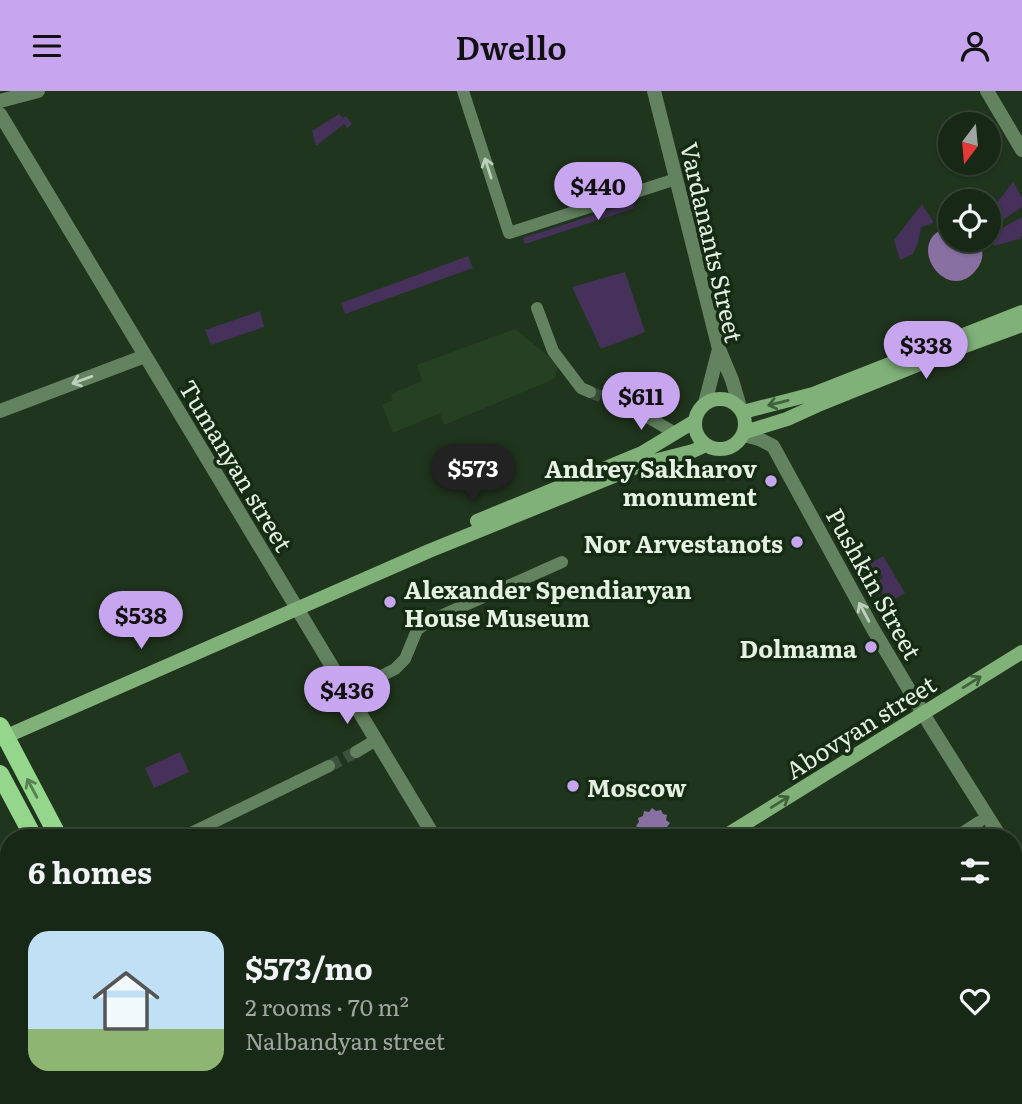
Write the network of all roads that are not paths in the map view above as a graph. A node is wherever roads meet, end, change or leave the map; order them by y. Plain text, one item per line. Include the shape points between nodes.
1 (38, 91) edge
2 (463, 91) edge
3 (654, 91) edge
4 (988, 91) edge
5 (0, 101) edge
6 (0, 114) edge
7 (1022, 150) edge
8 (676, 179) junction
9 (537, 308) dead end
10 (1022, 312) edge
11 (1022, 325) edge
12 (719, 349) junction
13 (145, 356) junction
14 (590, 392) tunnel mouth
15 (705, 403) junction
16 (620, 404) tunnel mouth
17 (741, 409) junction
18 (0, 411) edge
19 (695, 421) junction
20 (675, 433) junction
21 (744, 433) junction
22 (706, 445) junction
23 (562, 562) dead end
24 (296, 606) junction
25 (1022, 652) edge
26 (348, 693) junction
27 (923, 713) junction
28 (2, 733) edge
29 (376, 740) junction
30 (356, 752) tunnel mouth
31 (330, 766) tunnel mouth
32 (0, 775) edge
33 (981, 805) junction
34 (979, 823) junction
35 (29, 829) edge
36 (54, 829) edge
37 (200, 829) edge
38 (430, 829) edge
39 (736, 829) edge
40 (969, 829) edge
41 (992, 829) edge
42 (995, 829) edge

1 - 5 street
8 -> 2 street via 509,233
3 - 8 street, Vardanants Street
4 - 7 street
6 - 13 street, Tumanyan street
8 - 12 street, Vardanants Street
9 - 14 street via 553,351 581,388
10 -> 17 main road via 813,394
11 - 21 main road
12 - 15 street, Vardanants Street
12 - 17 street
13 -> 18 street
13 - 24 street, Tumanyan street
15 - 17 main road via 727,399
15 - 19 main road
16 - 20 street
17 - 21 main road
19 - 20 main road
19 - 22 main road via 697,434
20 - 24 main road via 642,453 425,543
21 - 22 main road via 730,447
27 -> 21 street, Pushkin Street via 773,446
22 - 24 main road via 646,463
23 - 26 street via 427,622 417,629 405,659 395,669
24 - 26 street, Tumanyan street
24 - 28 main road
27 -> 25 main road, Abovyan street
26 - 29 street, Tumanyan street
27 - 33 street, Pushkin Street
39 -> 27 main road, Abovyan street
36 -> 28 main road
29 - 30 street
29 - 38 street, Tumanyan street
31 - 37 street
32 - 35 main road
33 - 34 street
33 - 42 street, Pushkin Street
34 - 40 street
34 - 41 street

